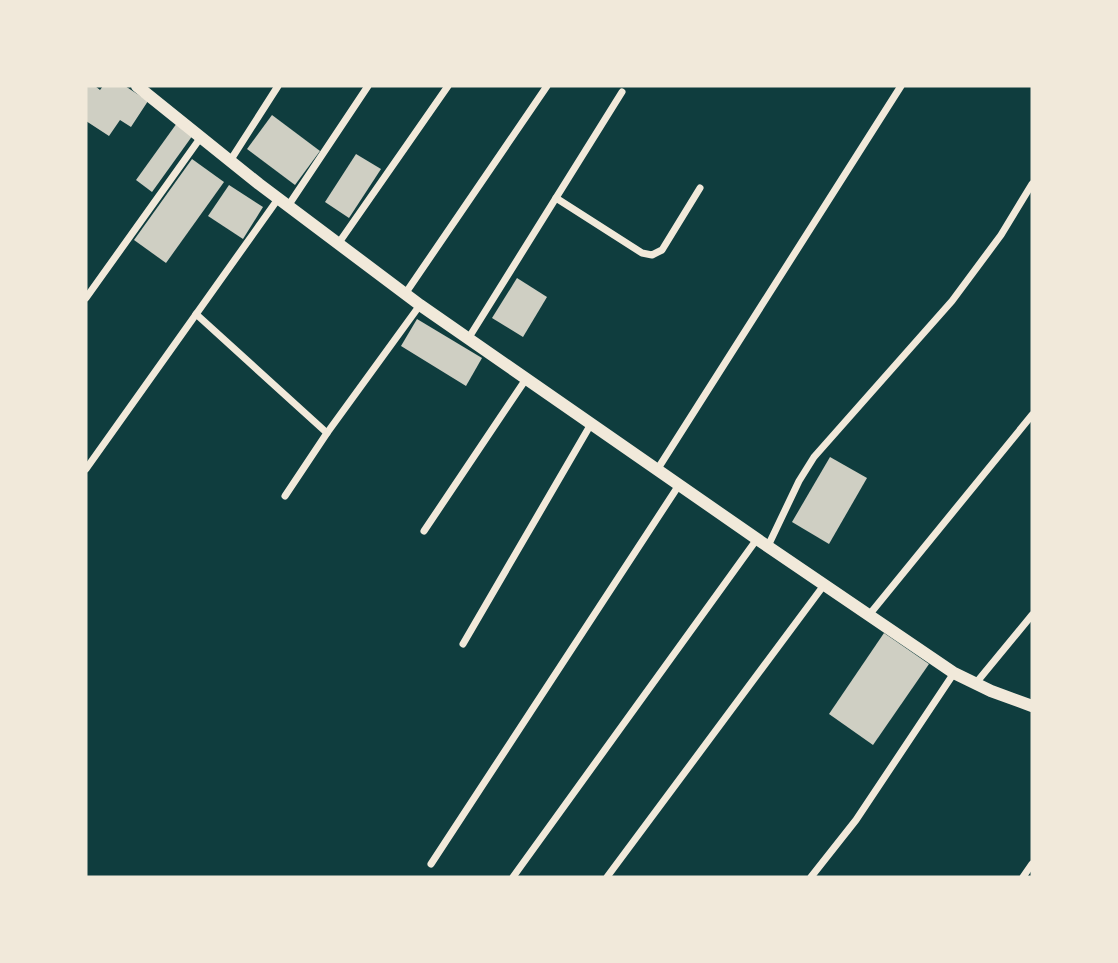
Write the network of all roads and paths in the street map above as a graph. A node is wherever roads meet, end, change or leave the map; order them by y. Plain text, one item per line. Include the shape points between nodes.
1 (136, 86) edge
2 (278, 86) edge
3 (368, 86) edge
4 (448, 86) edge
5 (547, 86) edge
6 (901, 86) edge
7 (622, 92) dead end
8 (201, 137) junction
9 (230, 161) junction
10 (1032, 184) edge
11 (700, 188) dead end
12 (556, 198) junction
13 (283, 202) junction
14 (338, 244) junction
15 (405, 294) junction
16 (86, 298) edge
17 (420, 305) junction
18 (196, 314) junction
19 (468, 339) junction
20 (526, 379) junction
21 (1032, 415) edge
22 (591, 424) junction
23 (327, 433) junction
24 (86, 469) edge
25 (657, 470) junction
26 (679, 485) junction
27 (285, 496) dead end
28 (424, 531) dead end
29 (763, 543) junction
30 (824, 585) junction
31 (869, 615) junction
32 (1032, 615) edge
33 (463, 645) dead end
34 (954, 673) junction
35 (976, 683) junction
36 (1032, 706) edge
37 (431, 864) dead end
38 (1032, 864) edge
39 (513, 877) edge
40 (607, 877) edge
41 (811, 877) edge
42 (1023, 877) edge

1 - 8 street
2 - 9 street
3 - 13 street
4 - 14 street
5 - 15 street
6 - 25 street
7 - 12 street
8 - 9 street
8 - 16 street
9 - 13 street
10 - 29 street via 952,301 814,457
11 - 12 street via 662,250 652,255
12 - 19 street
13 - 14 street
13 - 18 street
14 - 15 street
15 - 17 street
17 - 19 street
17 - 23 street
18 - 23 street
18 - 24 street
19 - 20 street
20 - 22 street
20 - 28 street
21 - 31 street
22 - 25 street
22 - 33 street
23 - 27 street
25 - 26 street
26 - 29 street
26 - 37 street
29 - 30 street
29 - 39 street
30 - 31 street
30 - 40 street
31 - 34 street
32 - 35 street
34 - 35 street
34 - 41 street via 856,820
35 - 36 street
38 - 42 street

